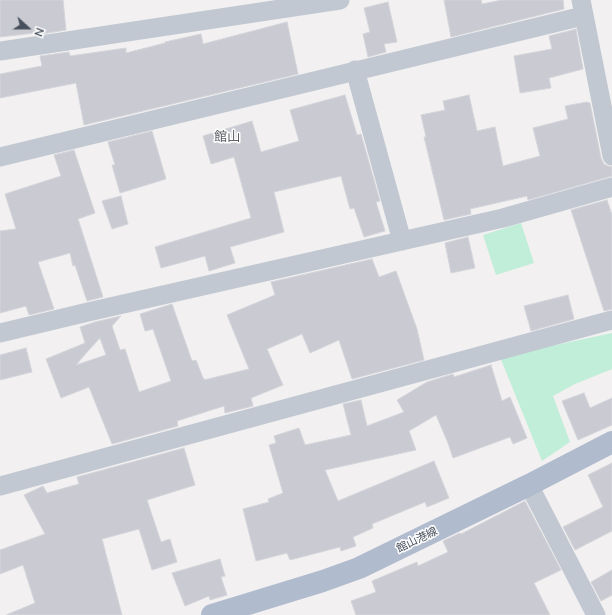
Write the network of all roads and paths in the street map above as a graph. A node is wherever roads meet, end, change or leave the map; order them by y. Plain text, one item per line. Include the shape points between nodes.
1 (340, 0) edge
2 (582, 8) edge
3 (0, 51) edge
4 (355, 70) junction
5 (612, 156) edge
6 (0, 157) edge
7 (612, 187) edge
8 (402, 241) junction
9 (612, 320) edge
10 (0, 333) edge
11 (612, 442) edge
12 (529, 485) junction
13 (0, 486) edge
14 (212, 615) edge
15 (596, 615) edge

1 - 3 street
2 - 4 street
2 - 5 street
4 - 6 street
4 - 8 street
7 - 8 street via 503,218
8 - 10 street
9 - 13 street
11 - 12 main road, 館山港線
12 - 14 main road, 館山港線 via 359,568
12 - 15 street

